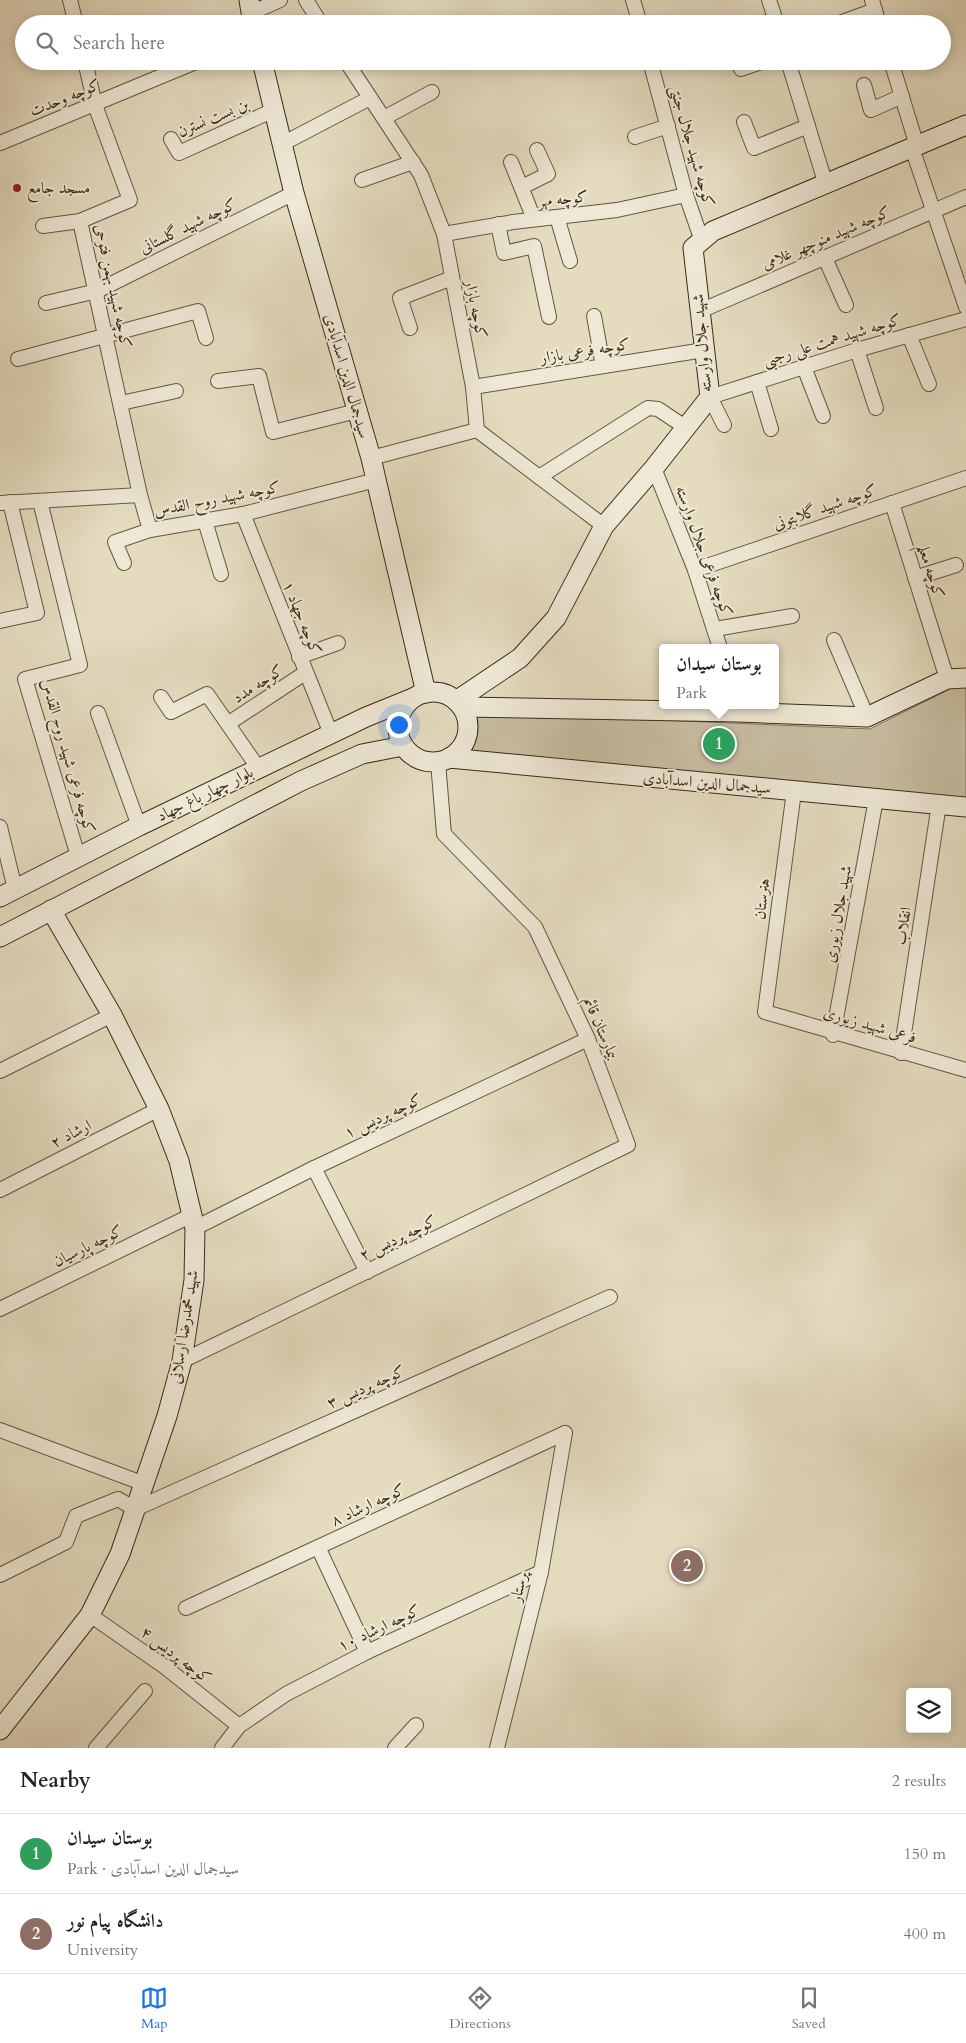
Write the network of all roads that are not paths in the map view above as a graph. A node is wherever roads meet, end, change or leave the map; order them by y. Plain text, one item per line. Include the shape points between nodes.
1 (70, 0) edge
2 (280, 0) edge
3 (306, 0) edge
4 (633, 0) edge
5 (770, 0) edge
6 (874, 5) edge
7 (251, 12) edge
8 (74, 15) edge
9 (316, 15) edge
10 (637, 15) edge
11 (774, 15) edge
12 (855, 15) edge
13 (87, 70) edge
14 (177, 70) edge
15 (264, 70) edge
16 (354, 70) edge
17 (652, 70) edge
18 (791, 70) edge
19 (895, 70) edge
20 (864, 85) dead end
21 (432, 92) dead end
22 (902, 96) junction
23 (370, 98) junction
24 (96, 105) junction
25 (274, 110) junction
26 (384, 118) junction
27 (744, 122) dead end
28 (966, 125) edge
29 (668, 126) junction
30 (808, 126) junction
31 (635, 137) dead end
32 (171, 139) dead end
33 (0, 143) edge
34 (282, 144) junction
35 (915, 147) junction
36 (537, 150) dead end
37 (413, 162) junction
38 (511, 162) dead end
39 (362, 180) dead end
40 (826, 185) junction
41 (522, 188) junction
42 (294, 193) junction
43 (686, 195) junction
44 (966, 197) edge
45 (933, 211) junction
46 (557, 217) junction
47 (534, 220) junction
48 (80, 221) junction
49 (498, 224) junction
50 (43, 226) dead end
51 (444, 234) junction
52 (702, 241) junction
53 (825, 258) junction
54 (570, 261) dead end
55 (452, 278) junction
56 (97, 291) junction
57 (46, 303) dead end
58 (846, 305) dead end
59 (966, 307) edge
60 (700, 311) junction
61 (594, 316) dead end
62 (549, 317) dead end
63 (966, 319) edge
64 (410, 328) dead end
65 (909, 335) junction
66 (106, 337) junction
67 (206, 338) dead end
68 (704, 350) junction
69 (857, 350) junction
70 (18, 359) dead end
71 (603, 366) junction
72 (804, 366) junction
73 (218, 381) dead end
74 (756, 382) junction
75 (929, 384) dead end
76 (473, 387) junction
77 (176, 391) dead end
78 (710, 397) junction
79 (120, 402) junction
80 (876, 408) dead end
81 (357, 411) junction
82 (823, 416) dead end
83 (724, 425) dead end
84 (685, 427) junction
85 (771, 429) dead end
86 (477, 430) junction
87 (371, 458) junction
88 (654, 468) junction
89 (539, 476) junction
90 (966, 478) edge
91 (376, 480) junction
92 (140, 495) junction
93 (40, 500) junction
94 (5, 503) edge
95 (892, 503) junction
96 (243, 514) junction
97 (205, 521) junction
98 (604, 526) junction
99 (150, 530) junction
100 (124, 563) dead end
101 (956, 565) dead end
102 (695, 570) junction
103 (221, 574) dead end
104 (915, 578) junction
105 (792, 616) dead end
106 (0, 621) edge
107 (715, 629) junction
108 (834, 640) dead end
109 (338, 643) dead end
110 (719, 644) edge
111 (299, 657) junction
112 (306, 673) junction
113 (966, 678) edge
114 (947, 679) junction
115 (420, 695) junction
116 (161, 697) dead end
117 (459, 704) junction
118 (659, 708) edge
119 (737, 709) edge
120 (98, 714) dead end
121 (866, 717) junction
122 (229, 724) junction
123 (332, 734) junction
124 (403, 746) junction
125 (443, 760) junction
126 (259, 769) junction
127 (794, 791) junction
128 (876, 799) junction
129 (939, 804) junction
130 (966, 807) edge
131 (139, 826) junction
132 (0, 827) edge
133 (78, 856) junction
134 (8, 892) edge
135 (51, 910) junction
136 (0, 937) edge
137 (765, 1012) joint
138 (112, 1015) junction
139 (834, 1034) junction
140 (588, 1039) junction
141 (901, 1053) junction
142 (966, 1070) edge
143 (0, 1071) edge
144 (159, 1108) junction
145 (628, 1145) joint
146 (314, 1168) junction
147 (0, 1190) edge
148 (193, 1221) junction
149 (367, 1272) junction
150 (610, 1297) dead end
151 (0, 1308) edge
152 (182, 1361) junction
153 (1, 1432) edge
154 (565, 1433) joint
155 (142, 1483) junction
156 (135, 1509) junction
157 (318, 1547) junction
158 (541, 1572) junction
159 (0, 1575) edge
160 (186, 1608) dead end
161 (90, 1615) junction
162 (367, 1652) junction
163 (145, 1691) dead end
164 (3, 1720) edge
165 (416, 1725) dead end
166 (239, 1726) junction
167 (96, 1748) edge
168 (222, 1748) edge
169 (395, 1748) edge
170 (498, 1748) edge

1 - 8 street
2 - 7 street
3 - 9 street
4 - 10 street
5 - 11 street
6 - 12 street
13 - 24 street, کوچه شهید بهمن فتوحی
14 - 24 street, کوچه وحدت
15 - 25 street, سیدجمال الدین اسدآبادی
16 - 23 street, کوچه بازار
17 - 29 street, کوچه شهید جلال جنتی
18 - 30 street
19 - 22 street
20 - 22 street via 871,110
21 - 26 street
22 - 35 street
23 - 26 street, کوچه بازار
23 - 34 street
24 - 33 street, کوچه وحدت
24 - 48 street, کوچه شهید بهمن فتوحی via 130,200
25 - 32 street, بن بست نسترن via 179,153
25 - 34 street, سیدجمال الدین اسدآبادی
26 - 37 street, کوچه بازار
27 - 30 street via 754,148
28 - 35 street
29 - 31 street
29 - 43 street, کوچه شهید جلال جنتی
30 - 40 street
34 - 42 street, سیدجمال الدین اسدآبادی
35 - 40 street
35 - 45 street
36 - 41 street via 548,174
37 - 39 street
37 - 51 street, کوچه بازار
38 - 41 street
40 - 52 street via 714,232
41 - 47 street
42 - 56 street, کوچه شهید گلستانی
42 - 81 street, سیدجمال الدین اسدآبادی
43 - 46 street, کوچه مهر via 617,210
43 - 52 street, کوچه شهید جلال جنتی
44 - 45 street, کوچه شهید منوچهر غلامی
45 - 53 street, کوچه شهید منوچهر غلامی
45 - 59 street
46 - 47 street, کوچه مهر
46 - 54 street
47 - 49 street, کوچه مهر
48 - 50 street
48 - 56 street, کوچه شهید بهمن فتوحی
49 - 51 street, کوچه مهر
49 - 62 street via 504,253 534,246
51 - 55 street, کوچه بازار
52 - 60 street, شهید جلال وارسته via 693,248
53 - 58 street
53 - 60 street, کوچه شهید منوچهر غلامی
55 - 64 street via 400,298
55 - 76 street, کوچه بازار
56 - 57 street, کوچه شهید گلستانی
56 - 66 street, کوچه شهید بهمن فتوحی
60 - 68 street, شهید جلال وارسته
61 - 71 street
63 - 65 street, کوچه شهید همت علی رجبی
65 - 69 street, کوچه شهید همت علی رجبی
65 - 75 street
66 - 67 street via 198,311
66 - 70 street
66 - 79 street, کوچه شهید بهمن فتوحی
68 - 71 street, کوچه فرعی بازار
68 - 78 street, شهید جلال وارسته
69 - 72 street, کوچه شهید همت علی رجبی
69 - 80 street
71 - 76 street, کوچه فرعی بازار
72 - 74 street, کوچه شهید همت علی رجبی
72 - 82 street
73 - 81 street via 259,376 273,432
74 - 78 street, کوچه شهید همت علی رجبی
74 - 85 street
76 - 86 street, کوچه بازار
77 - 79 street
78 - 83 street
78 - 84 street, شهید جلال وارسته
79 - 92 street, کوچه شهید بهمن فتوحی
81 - 87 street, سیدجمال الدین اسدآبادی
84 - 88 street, شهید جلال وارسته
84 - 89 street via 658,409 648,408
86 - 87 street
86 - 89 street
87 - 91 street, سیدجمال الدین اسدآبادی
88 - 98 street, شهید جلال وارسته
88 - 102 street, کوچه فرعی جلال وارسته
89 - 98 street
90 - 95 street, کوچه شهید گلابتونی
91 - 96 street, کوچه شهید روح القدس
91 - 115 street, سیدجمال الدین اسدآبادی
92 - 93 street, کوچه شهید روح القدس
92 - 99 street, کوچه شهید روح القدس
93 - 94 street, کوچه شهید روح القدس
93 - 133 street, کوچه فرعی شهید روح القدس via 80,665 25,679
94 - 106 street via 37,613
95 - 102 street, کوچه شهید گلابتونی
95 - 104 street, کوچه معلم
96 - 97 street, کوچه شهید روح القدس
96 - 111 street, کوچه جهاد ۱
97 - 99 street, کوچه شهید روح القدس
97 - 103 street
98 - 117 street, شهید جلال وارسته via 556,618 520,658
99 - 100 street via 115,542
101 - 104 street
102 - 107 street, کوچه فرعی جلال وارسته
104 - 114 street, کوچه معلم
105 - 107 street
107 - 110 street, کوچه فرعی جلال وارسته
108 - 121 street
109 - 111 street
111 - 112 street, کوچه جهاد ۱
112 - 122 street, کوچه مدد
112 - 123 street, کوچه جهاد ۱
113 - 114 street
114 - 121 street
115 - 117 street via 440,693
115 - 123 street, بلوار چهار باغ جهاد
115 - 124 street via 405,706 400,715 398,726
116 - 122 street via 171,712 207,694
117 - 118 street
117 - 125 street via 467,718 465,741 458,751
119 - 121 street
120 - 131 street
122 - 126 street
123 - 126 street, بلوار چهار باغ جهاد
124 - 125 street via 418,759 428,762
124 - 135 street, بلوار چهار باغ جهاد via 362,754 301,781
125 - 127 street, سیدجمال الدین اسدآبادی
125 - 140 street, بیمارستان قائم via 444,834 535,928
126 - 131 street, بلوار چهار باغ جهاد
127 - 128 street, سیدجمال الدین اسدآبادی
127 - 137 street, هنرستان
128 - 129 street, سیدجمال الدین اسدآبادی
128 - 139 street, شهید جلال زیوری
129 - 130 street, سیدجمال الدین اسدآبادی
129 - 141 street, انقلاب
131 - 133 street, بلوار چهار باغ جهاد
132 - 134 street
133 - 134 street, بلوار چهار باغ جهاد
135 - 136 street, بلوار چهار باغ جهاد
135 - 138 street, شهید محمدرضا ارسلانی
137 - 139 street, فرعی شهید زیوری
138 - 143 street
138 - 144 street, شهید محمدرضا ارسلانی
139 - 141 street, فرعی شهید زیوری
140 - 145 street, بیمارستان قائم
140 - 146 street, کوچه پردیس ۱
141 - 142 street, فرعی شهید زیوری
144 - 147 street, ارشاد ۲
144 - 148 street, شهید محمدرضا ارسلانی via 179,1161
145 - 149 street, کوچه پردیس ۲
146 - 148 street, کوچه پردیس ۱
146 - 149 street
148 - 151 street, کوچه پارسیان
148 - 152 street, شهید محمدرضا ارسلانی via 194,1280
149 - 152 street, کوچه پردیس ۲
150 - 156 street, کوچه پردیس ۳
152 - 155 street, شهید محمدرضا ارسلانی via 167,1416
153 - 155 street
154 - 157 street, کوچه ارشاد ۸
154 - 158 street, پرستار
155 - 156 street, شهید محمدرضا ارسلانی
156 - 159 street via 118,1499 76,1516 66,1542
156 - 161 street, شهید محمدرضا ارسلانی via 120,1554
157 - 160 street, کوچه ارشاد ۸
157 - 162 street
158 - 162 street, کوچه ارشاد ۱۰
158 - 170 street, پرستار
161 - 164 street, شهید محمدرضا ارسلانی
161 - 166 street, کوچه پردیس ۴ via 165,1667
162 - 166 street, کوچه ارشاد ۱۰ via 286,1694
163 - 167 street
165 - 169 street
166 - 168 street, کوچه ارشاد ۱۰

